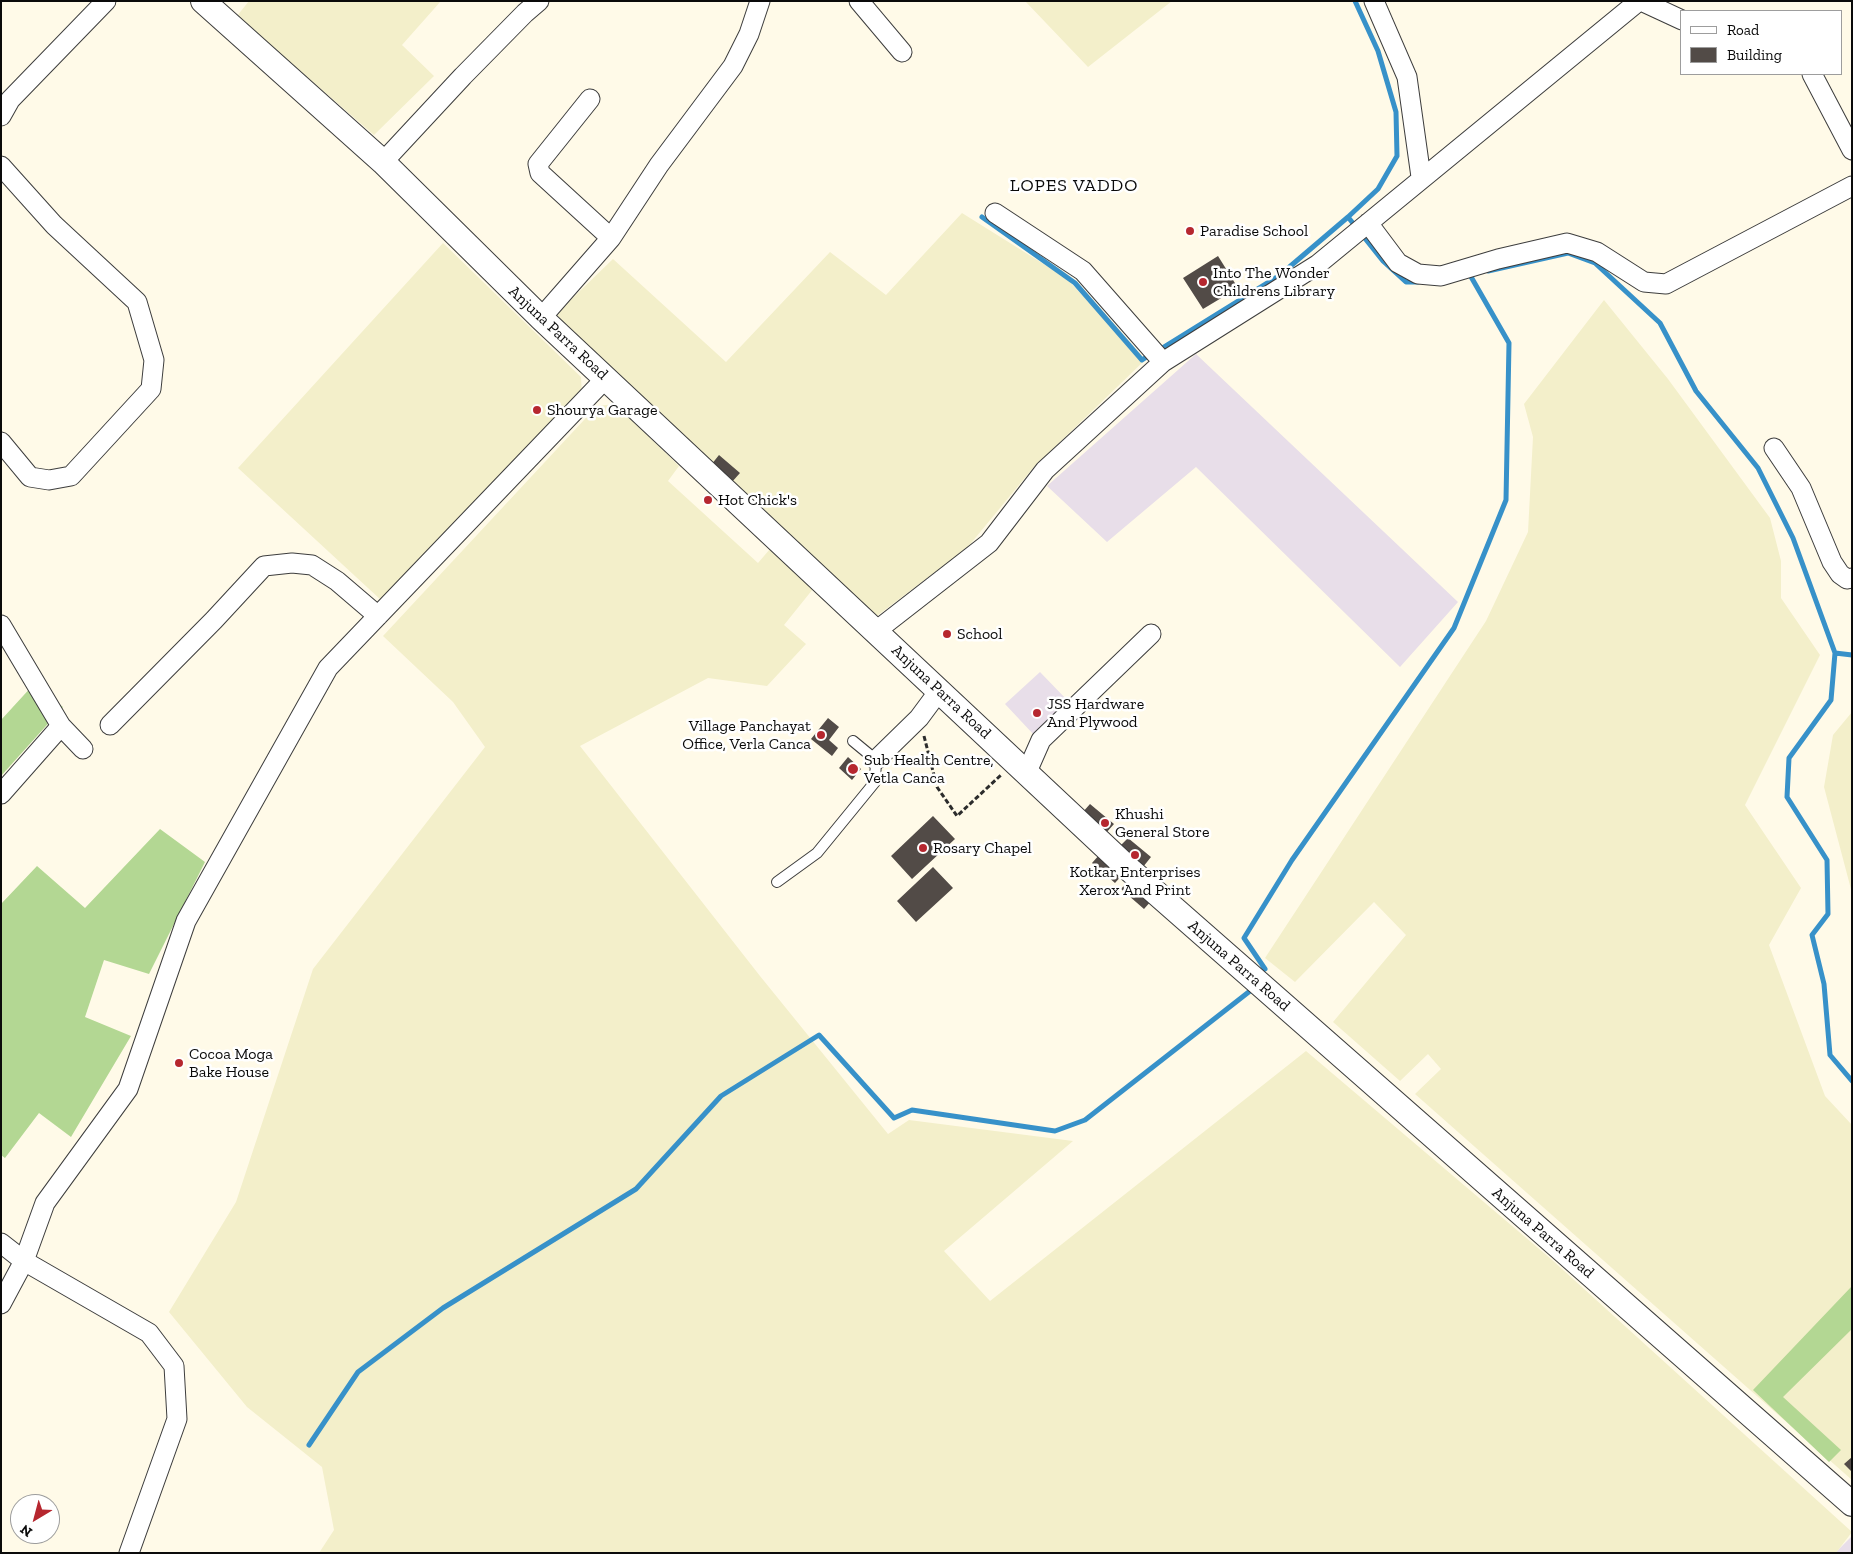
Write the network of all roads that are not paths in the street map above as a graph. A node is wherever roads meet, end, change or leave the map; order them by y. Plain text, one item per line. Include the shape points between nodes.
1 (106, 1) edge
2 (203, 1) edge
3 (539, 1) edge
4 (760, 1) edge
5 (859, 1) edge
6 (1374, 1) edge
7 (1640, 1) edge
8 (1680, 19) edge
9 (902, 52) dead end
10 (1813, 75) edge
11 (590, 99) dead end
12 (1, 116) edge
13 (1852, 150) edge
14 (383, 162) junction
15 (1, 166) edge
16 (1421, 177) junction
17 (1852, 186) edge
18 (995, 213) dead end
19 (1360, 229) junction
20 (611, 238) junction
21 (541, 318) junction
22 (1163, 362) junction
23 (606, 378) junction
24 (1, 442) edge
25 (1774, 448) dead end
26 (1852, 578) edge
27 (378, 616) junction
28 (1, 625) edge
29 (876, 631) junction
30 (1151, 634) dead end
31 (940, 691) junction
32 (110, 724) dead end
33 (61, 726) junction
34 (853, 741) dead end
35 (82, 749) dead end
36 (876, 760) junction
37 (1021, 768) junction
38 (1, 794) edge
39 (777, 882) dead end
40 (1, 1243) edge
41 (24, 1261) junction
42 (1, 1304) edge
43 (1852, 1504) edge
44 (129, 1553) edge

1 - 12 street via 10,100
2 - 14 street, Anjuna Parra Road
3 - 14 street
4 - 20 street via 734,66 659,165
5 - 9 street
6 - 16 street via 1407,77
7 - 8 street
7 - 16 street
10 - 13 street
11 - 20 street via 538,164 540,173
14 - 21 street, Anjuna Parra Road
15 - 24 street via 54,225 137,302 154,360 152,389 70,476 49,480 30,477
16 - 19 street
17 - 19 street via 1666,284 1644,282 1597,252 1567,243 1441,276 1418,274 1398,263
18 - 22 street via 1083,271
19 - 22 street via 1317,265
20 - 21 street
21 - 23 street, Anjuna Parra Road
22 - 29 street via 1045,470 989,543
23 - 27 street
23 - 29 street, Anjuna Parra Road
25 - 26 street via 1800,488 1832,562 1847,580
27 - 32 street via 337,580 312,565 264,566
27 - 41 street via 328,668 186,920 128,1088 46,1203
28 - 33 street
29 - 31 street, Anjuna Parra Road
30 - 37 street via 1041,740
31 - 36 street via 919,718
31 - 37 street, Anjuna Parra Road
33 - 35 street
33 - 38 street
34 - 36 lane
36 - 39 lane via 875,782 817,853
37 - 43 street, Anjuna Parra Road via 1130,870
40 - 41 street
41 - 42 street
41 - 44 street via 148,1333 174,1366 177,1418

